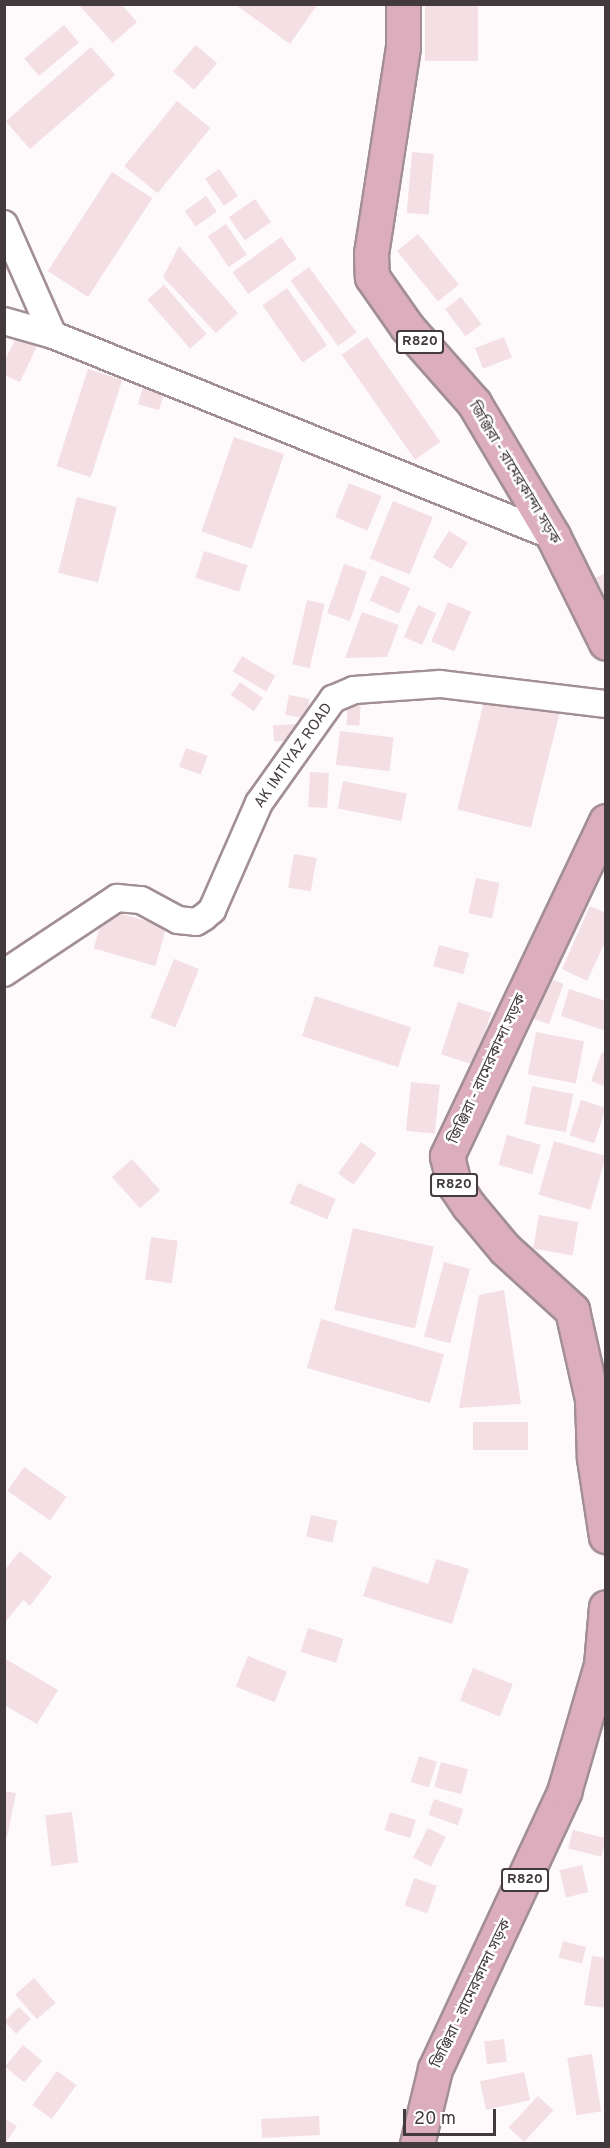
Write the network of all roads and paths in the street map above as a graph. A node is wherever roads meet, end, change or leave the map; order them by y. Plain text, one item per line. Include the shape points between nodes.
1 (403, 4) edge
2 (4, 224) edge
3 (4, 321) edge
4 (53, 335) junction
5 (553, 536) junction
6 (606, 643) edge
7 (606, 704) edge
8 (606, 821) edge
9 (4, 973) edge
10 (606, 1536) edge
11 (606, 1607) edge
12 (417, 2144) edge

1 - 5 main road, জিঞ্জিরা - রামেরকান্দা সড়ক / R820 via 403,47 371,254 372,277 407,327 474,403
2 - 4 street
3 - 4 street
4 - 5 street
5 - 6 main road, জিঞ্জিরা - রামেরকান্দা সড়ক / R820
7 - 9 street, AK IMTIYAZ ROAD via 440,684 354,690 333,699 259,803 212,910 204,917 196,922 178,920 141,900 117,898
8 - 10 main road, জিঞ্জিরা - রামেরকান্দা সড়ক / R820 via 447,1156 454,1184 469,1206 505,1249 572,1310 592,1399 594,1458
11 - 12 main road, জিঞ্জিরা - রামেরকান্দা সড়ক / R820 via 601,1665 564,1792 435,2069

